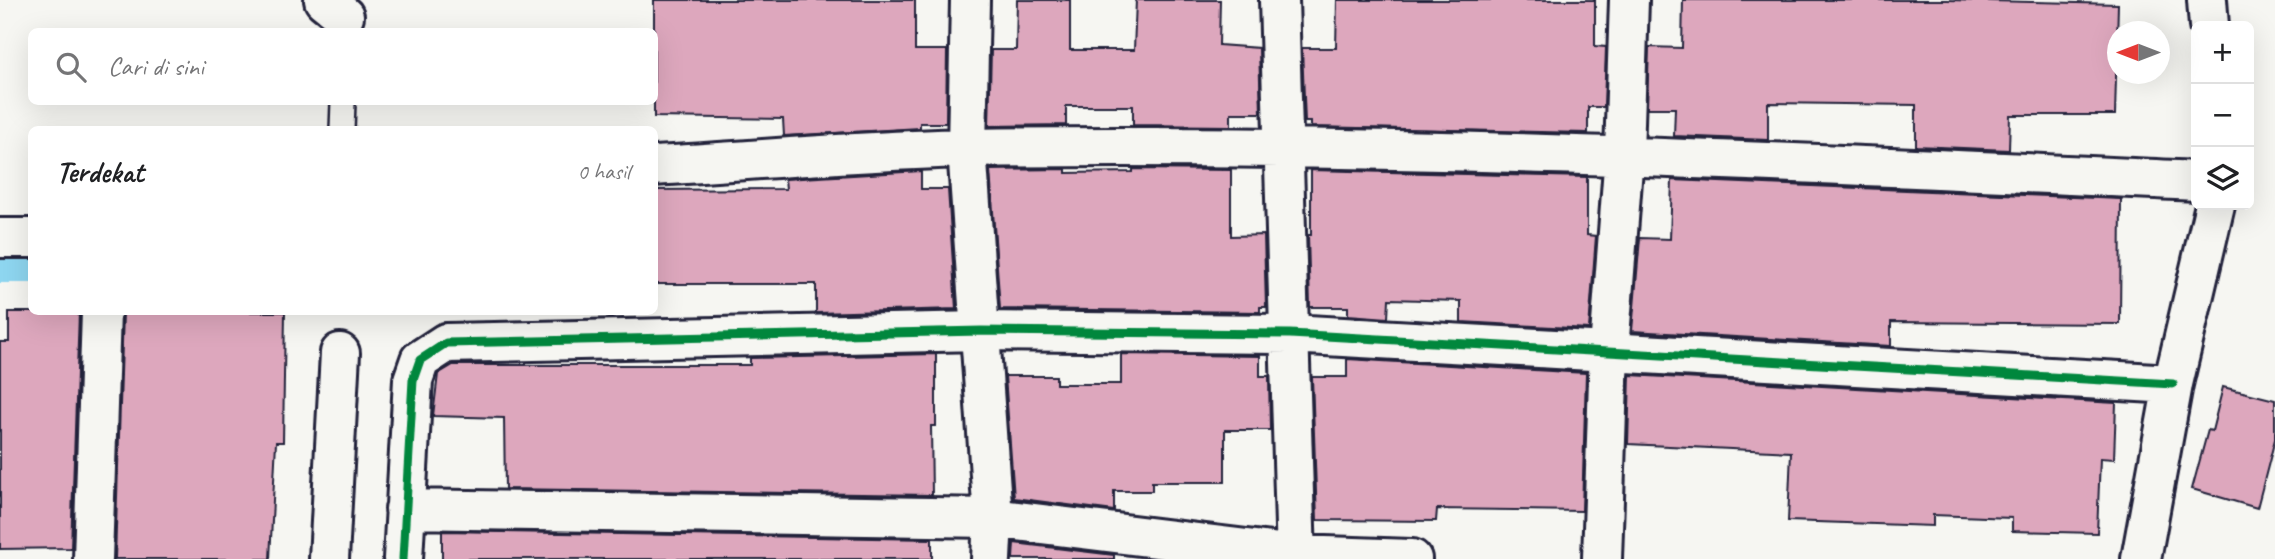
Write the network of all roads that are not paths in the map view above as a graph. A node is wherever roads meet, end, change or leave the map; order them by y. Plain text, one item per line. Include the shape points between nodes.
1 (970, 0) edge
2 (1279, 0) edge
3 (1629, 0) edge
4 (2207, 0) edge
5 (2209, 21) edge
6 (343, 105) edge
7 (342, 126) edge
8 (1283, 146) junction
9 (967, 148) junction
10 (1624, 154) junction
11 (658, 166) edge
12 (2191, 181) edge
13 (2214, 210) edge
14 (0, 238) edge
15 (28, 238) edge
16 (101, 315) edge
17 (981, 331) junction
18 (1290, 334) junction
19 (1609, 350) junction
20 (340, 353) dead end
21 (2173, 384) junction
22 (405, 509) junction
23 (993, 518) junction
24 (1296, 557) edge
25 (93, 559) edge
26 (330, 559) edge
27 (404, 559) edge
28 (991, 559) edge
29 (1412, 559) edge
30 (1602, 559) edge
31 (2141, 559) edge

1 - 9 street
2 - 8 street
3 - 10 street
4 - 5 street
6 - 7 lane
8 - 9 street
8 - 10 street
8 - 18 street
9 - 11 street
9 - 17 street
10 - 12 street
10 - 19 street
13 - 21 street
14 - 15 street
16 - 25 street
17 - 18 street
17 - 22 street via 446,343 420,360 413,380
17 - 23 street
18 - 19 street
18 - 24 street
19 - 21 street
19 - 30 street
20 - 26 street
21 - 31 street
22 - 23 street
22 - 27 street
23 - 24 street
23 - 28 street
24 - 29 street

